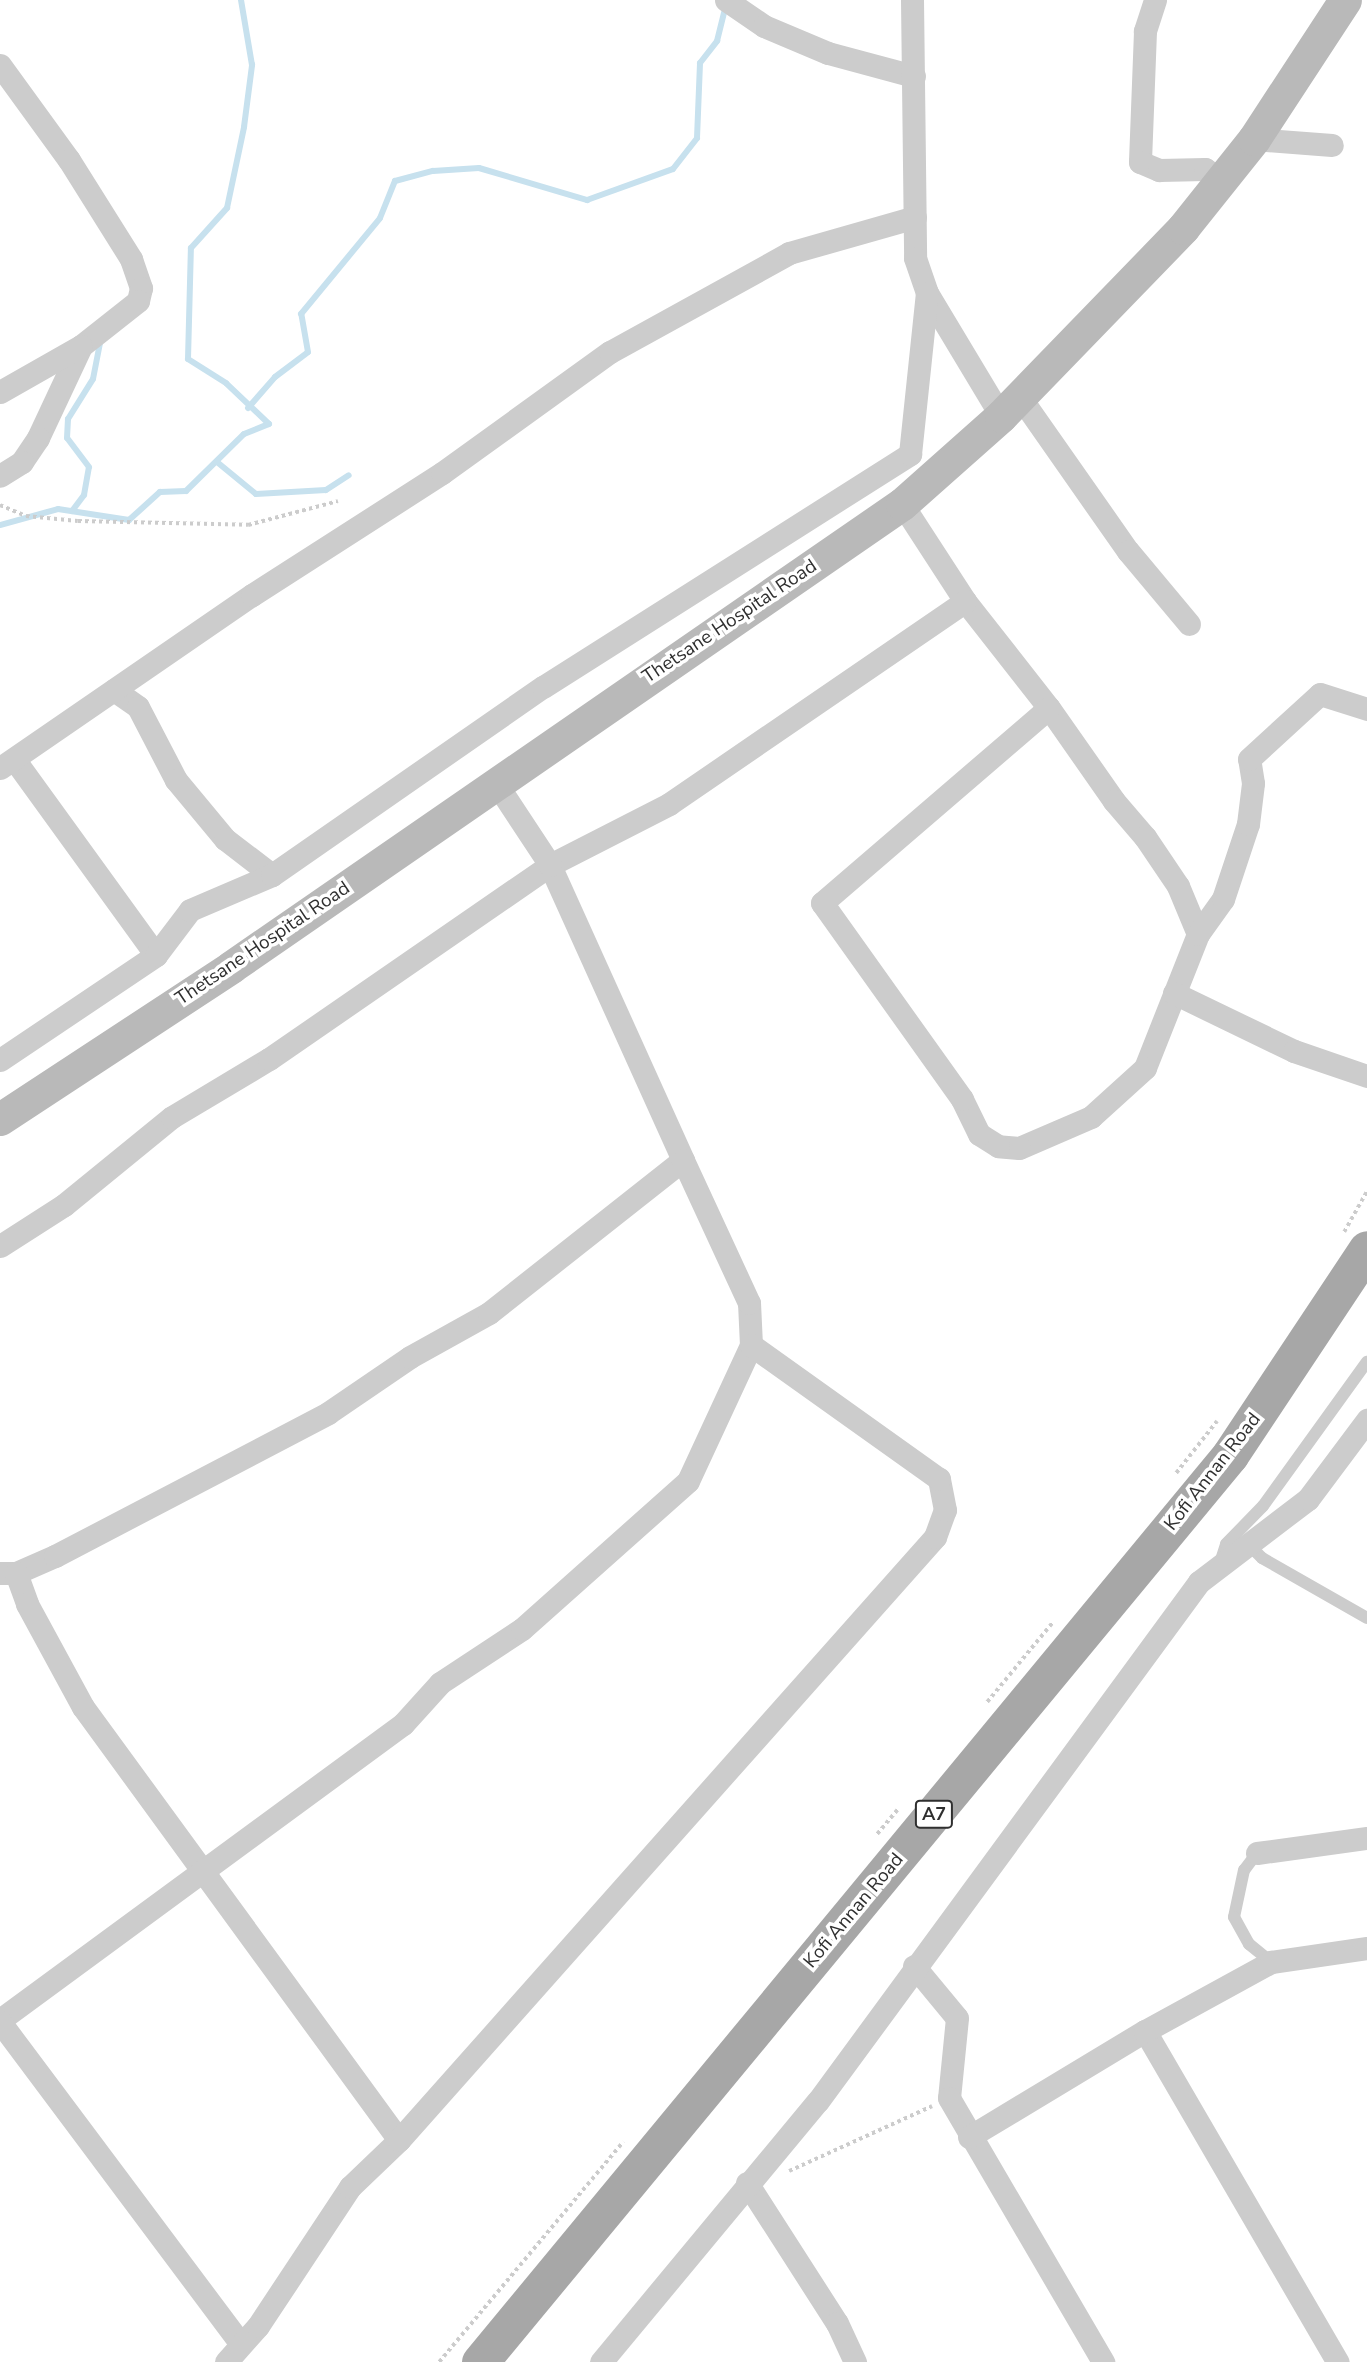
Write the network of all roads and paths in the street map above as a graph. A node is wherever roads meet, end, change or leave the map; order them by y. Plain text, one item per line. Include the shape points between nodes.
1 (726, 0) edge
2 (912, 0) edge
3 (1156, 0) edge
4 (1345, 0) edge
5 (0, 65) edge
6 (914, 76) junction
7 (1254, 139) junction
8 (1332, 145) dead end
9 (1220, 180) junction
10 (915, 217) junction
11 (927, 293) junction
12 (81, 346) junction
13 (0, 392) edge
14 (1010, 406) junction
15 (0, 476) edge
16 (338, 501) dead end
17 (902, 504) junction
18 (0, 505) edge
19 (965, 601) junction
20 (1189, 624) dead end
21 (114, 690) junction
22 (1049, 708) junction
23 (1367, 709) edge
24 (7, 763) edge
25 (496, 783) junction
26 (550, 865) junction
27 (272, 875) junction
28 (1198, 934) junction
29 (156, 955) junction
30 (1174, 993) junction
31 (0, 1060) edge
32 (1367, 1076) edge
33 (0, 1119) edge
34 (683, 1160) junction
35 (1367, 1191) edge
36 (1354, 1242) edge
37 (0, 1246) edge
38 (751, 1345) junction
39 (1367, 1362) edge
40 (1225, 1410) dead end
41 (1367, 1420) edge
42 (1174, 1475) dead end
43 (1251, 1547) junction
44 (1219, 1566) junction
45 (8, 1573) edge
46 (1367, 1618) edge
47 (1055, 1620) dead end
48 (979, 1711) dead end
49 (902, 1804) dead end
50 (876, 1836) dead end
51 (1367, 1838) edge
52 (1257, 1853) joint
53 (201, 1869) junction
54 (1367, 1948) edge
55 (1271, 1962) junction
56 (914, 1966) junction
57 (0, 2021) edge
58 (1144, 2031) junction
59 (949, 2098) junction
60 (629, 2134) dead end
61 (969, 2137) junction
62 (399, 2140) junction
63 (764, 2164) junction
64 (747, 2183) junction
65 (242, 2344) junction
66 (226, 2362) edge
67 (439, 2362) edge
68 (480, 2362) edge
69 (601, 2362) edge
70 (855, 2362) edge
71 (1103, 2362) edge
72 (1338, 2362) edge

1 - 6 street via 764,26 828,53
2 - 6 street
3 - 9 street via 1144,31 1140,162 1159,170 1205,169
4 - 7 main road, Thetsane Hospital Road
5 - 12 street via 69,160 131,259 141,288 138,301
6 - 10 street
7 - 8 street
7 - 9 main road, Thetsane Hospital Road
9 - 14 main road, Thetsane Hospital Road via 1183,229
10 - 11 street via 915,258
10 - 21 street via 789,253 610,352 442,472
11 - 14 street
11 - 27 street via 910,454 543,687
12 - 13 street
12 - 15 street via 38,438 22,462
14 - 17 main road, Thetsane Hospital Road
14 - 20 street
16 - 18 path via 248,525 78,521 26,516
17 - 19 street
17 - 25 main road, Thetsane Hospital Road
19 - 22 street
19 - 26 street via 669,804
21 - 24 street
21 - 27 street via 138,707 176,780 225,839
22 - 28 street via 1178,886
22 - 30 street via 822,904 962,1099 979,1134 999,1146 1019,1149 1091,1117 1145,1068
23 - 28 street via 1320,694 1249,759 1253,783 1248,824 1223,899
24 - 29 street
25 - 26 street
25 - 33 main road, Thetsane Hospital Road via 231,967
26 - 34 street
26 - 37 street via 269,1059 172,1117 64,1205
27 - 29 street via 190,911
28 - 30 street
29 - 31 street
30 - 32 street via 1294,1051
34 - 38 street via 749,1303
34 - 45 street via 489,1312 410,1357 328,1413
35 - 36 path
36 - 68 main road, Kofi Annan Road / A7 via 1230,1455
38 - 53 street via 688,1481 522,1629 440,1683 403,1724
38 - 62 street via 939,1479 945,1510 935,1537
39 - 44 lane via 1263,1506 1226,1544
40 - 42 path
41 - 43 street via 1308,1499
43 - 44 street
43 - 46 lane
44 - 56 street via 1199,1582
45 - 53 street via 83,1707
47 - 48 path
49 - 50 path
51 - 52 street
52 - 55 lane via 1244,1870 1234,1917 1249,1944
53 - 57 street
53 - 62 street
54 - 55 street
55 - 58 street
56 - 59 street via 957,2018
56 - 63 street via 818,2101
57 - 65 street
58 - 61 street
58 - 72 street
59 - 61 street
59 - 63 path via 788,2172
60 - 67 path
61 - 71 street
62 - 65 street via 350,2187
63 - 64 street
64 - 69 street via 705,2241
64 - 70 street via 837,2323
65 - 66 street

